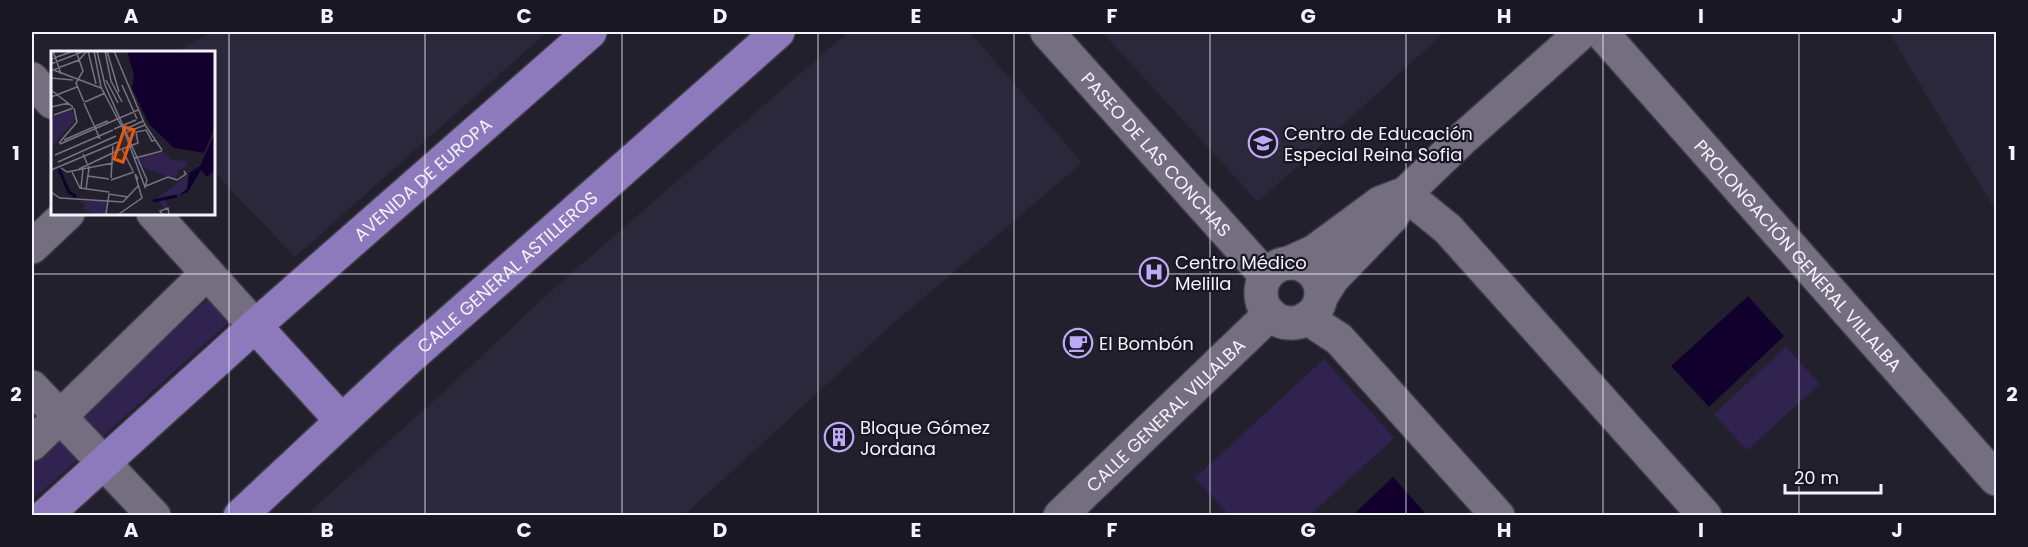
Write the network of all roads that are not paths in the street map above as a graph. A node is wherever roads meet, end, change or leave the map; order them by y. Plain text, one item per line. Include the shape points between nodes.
1 (590, 32) edge
2 (778, 32) edge
3 (1047, 32) edge
4 (1582, 32) edge
5 (1602, 32) edge
6 (32, 80) edge
7 (51, 101) edge
8 (1405, 194) junction
9 (67, 214) edge
10 (154, 214) edge
11 (32, 247) edge
12 (1277, 270) junction
13 (207, 273) junction
14 (1314, 307) junction
15 (1270, 314) junction
16 (255, 326) junction
17 (32, 387) edge
18 (60, 417) junction
19 (340, 420) junction
20 (32, 444) edge
21 (105, 463) junction
22 (1996, 479) edge
23 (45, 516) edge
24 (154, 516) edge
25 (240, 516) edge
26 (1060, 516) edge
27 (1498, 516) edge
28 (1705, 516) edge

1 - 16 main road, AVENIDA DE EUROPA
2 - 19 main road, CALLE GENERAL ASTILLEROS
3 - 12 street, PASEO DE LAS CONCHAS
4 - 8 street
5 - 22 street, PROLONGACIÓN GENERAL VILLALBA
6 - 7 street
8 - 12 street via 1380,203 1315,251
8 - 14 street via 1392,217 1334,278
8 - 28 street via 1448,229
9 - 11 street
10 - 13 street
12 - 14 street via 1299,264 1316,276 1320,286
12 - 15 street via 1262,286 1264,306
13 - 16 street
13 - 18 street
14 - 15 street via 1300,322 1284,322
14 - 27 street
15 - 26 street, CALLE GENERAL VILLALBA
16 - 19 main road
16 - 21 main road, AVENIDA DE EUROPA
17 - 18 street
18 - 20 street
18 - 21 street
19 - 25 main road, CALLE GENERAL ASTILLEROS
21 - 23 main road, AVENIDA DE EUROPA
21 - 24 street

